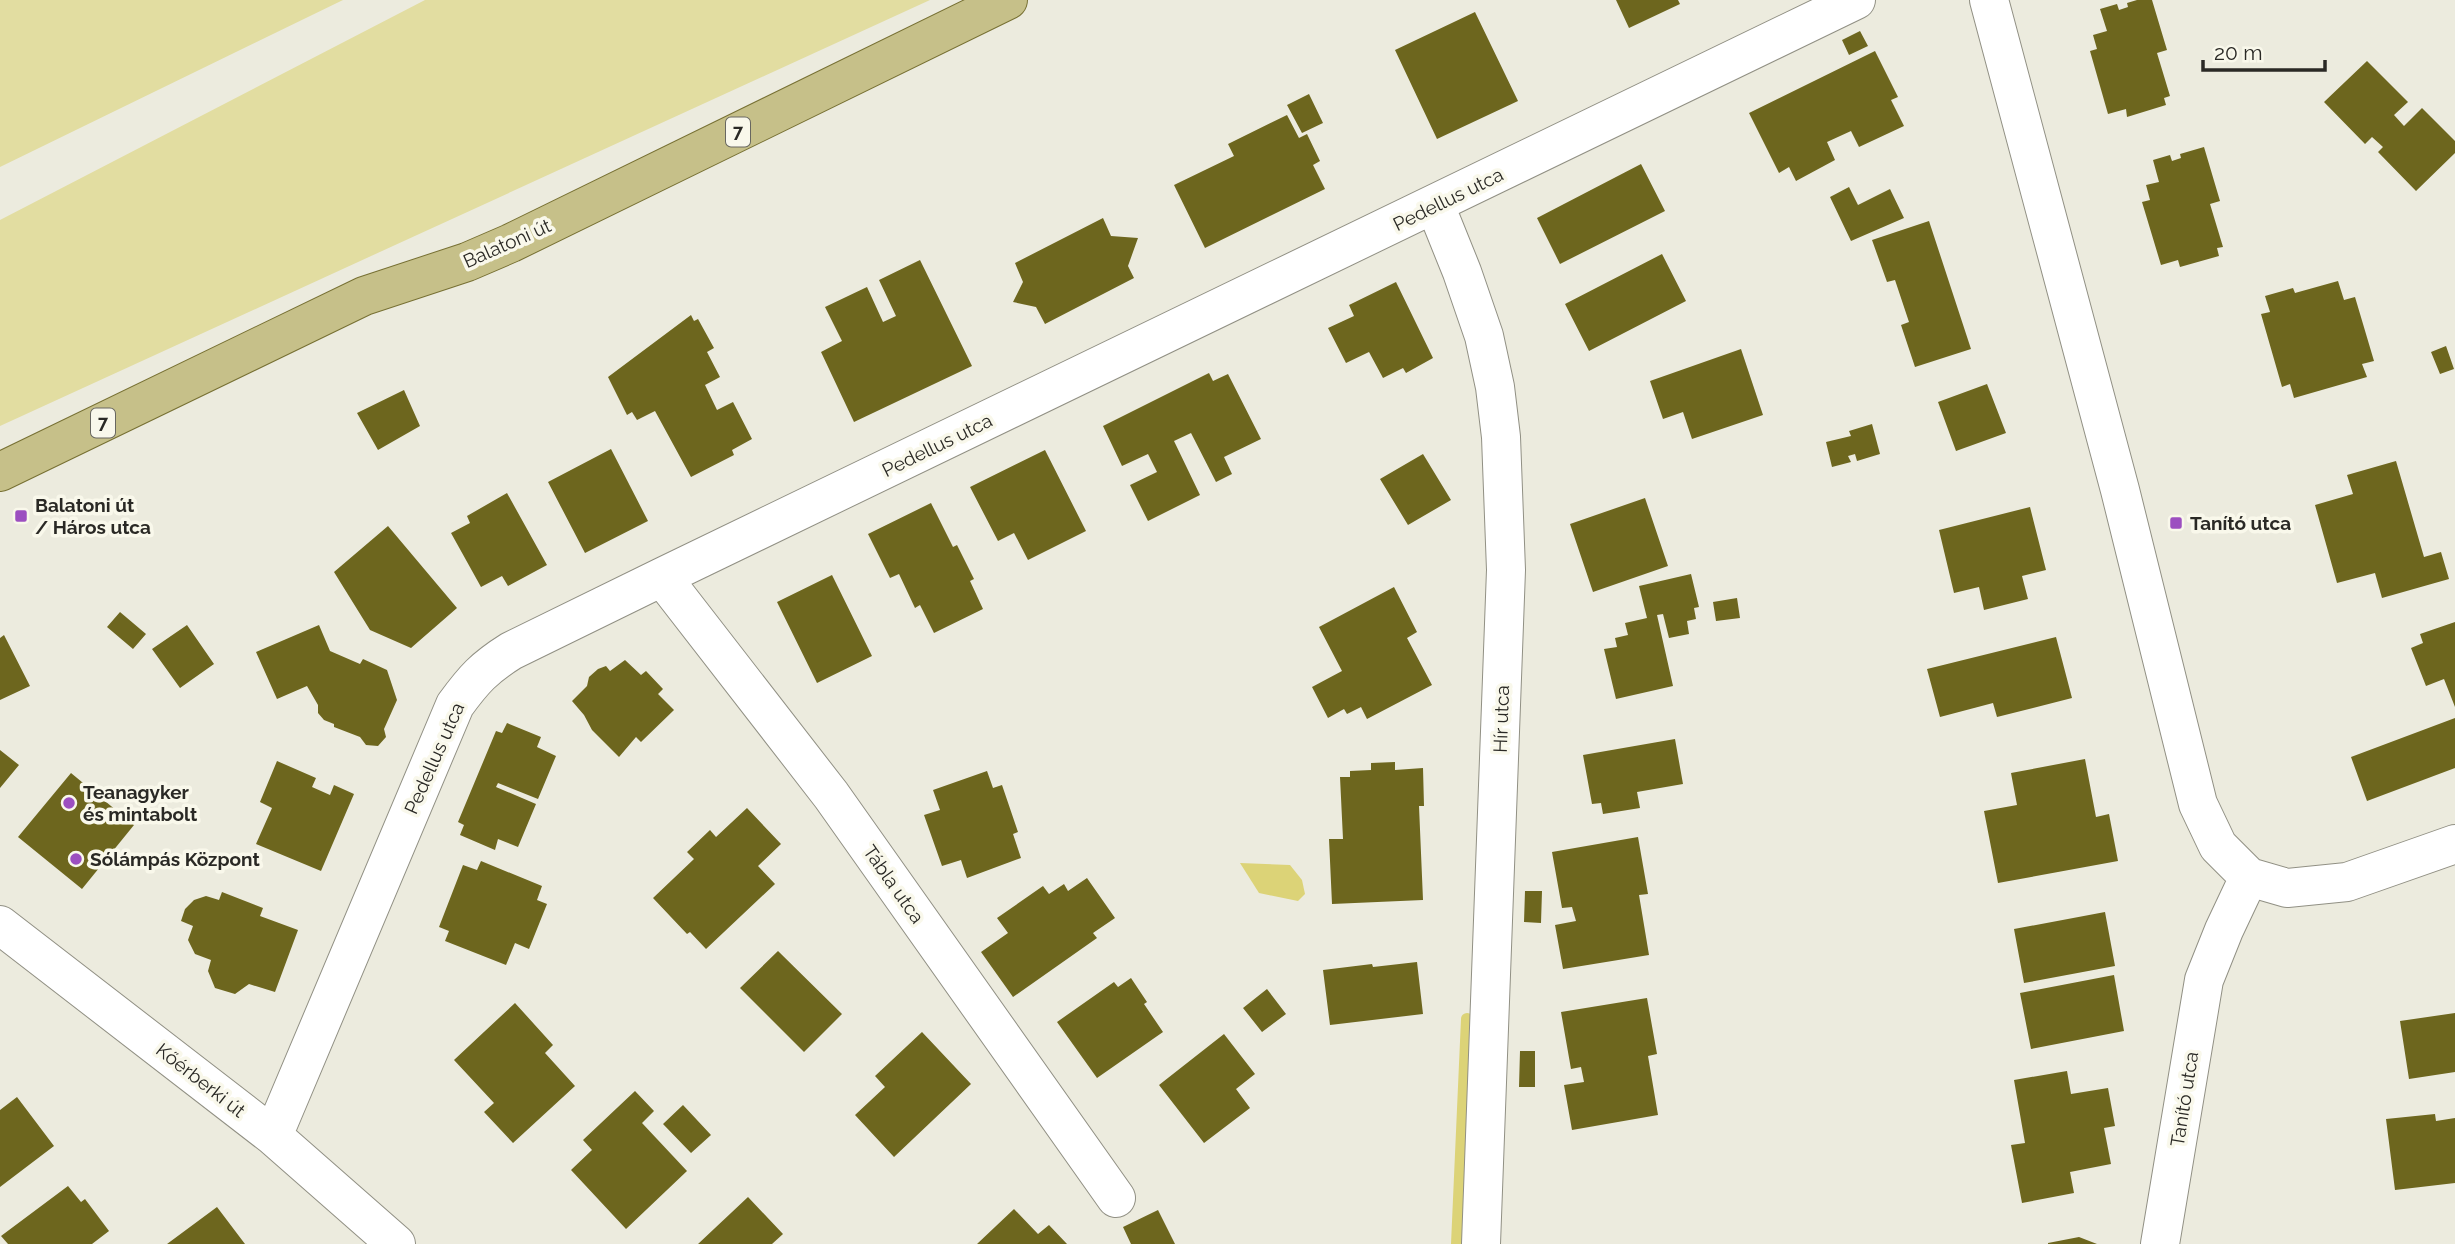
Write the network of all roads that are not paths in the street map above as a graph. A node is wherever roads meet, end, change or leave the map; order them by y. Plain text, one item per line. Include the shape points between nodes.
1 (1008, 0) edge
2 (1856, 0) edge
3 (1989, 0) edge
4 (1436, 205) junction
5 (0, 472) edge
6 (662, 577) junction
7 (2455, 844) edge
8 (2249, 877) junction
9 (0, 925) edge
10 (273, 1136) junction
11 (1116, 1198) dead end
12 (396, 1244) edge
13 (1481, 1244) edge
14 (2160, 1244) edge

1 - 5 main road, Balatoni út / 7 via 510,243 364,296
2 - 4 street, Pedellus utca
3 - 8 street via 2120,490 2198,804 2218,846
4 - 6 street, Pedellus utca
4 - 13 street, Hír utca via 1484,336 1501,437 1506,570
6 - 10 street, Pedellus utca via 511,651 475,677 455,705
6 - 11 street, Tábla utca via 831,795
7 - 8 street via 2347,882 2287,888
8 - 14 street, Tanító utca via 2204,979
9 - 10 street, Kőérberki út
10 - 12 street, Kőérberki út

